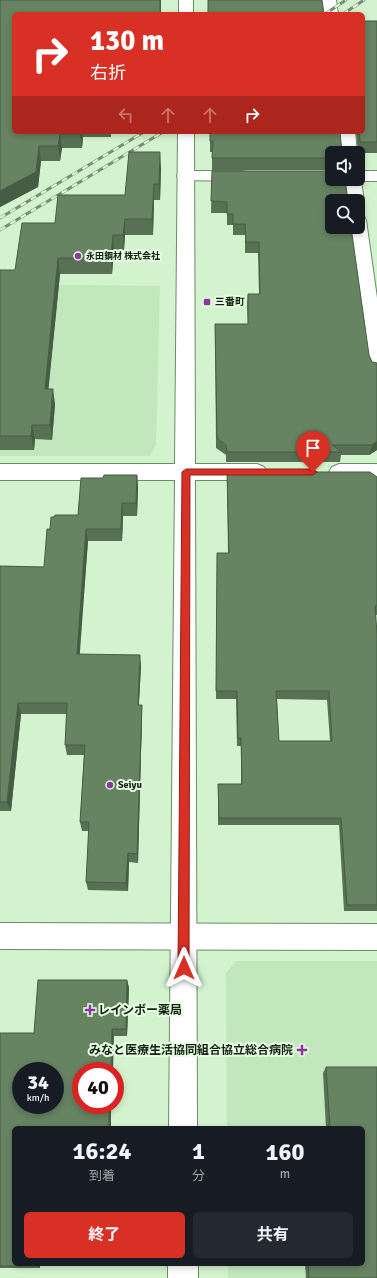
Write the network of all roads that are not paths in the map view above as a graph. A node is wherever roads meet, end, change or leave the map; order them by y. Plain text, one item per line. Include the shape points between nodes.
1 (186, 0) edge
2 (330, 0) edge
3 (186, 12) edge
4 (331, 12) edge
5 (186, 134) edge
6 (347, 134) edge
7 (348, 146) edge
8 (186, 176) junction
9 (255, 176) edge
10 (365, 176) edge
11 (377, 176) edge
12 (360, 234) edge
13 (377, 366) edge
14 (0, 472) edge
15 (186, 472) junction
16 (273, 472) edge
17 (321, 472) edge
18 (377, 472) edge
19 (0, 936) edge
20 (184, 936) junction
21 (377, 937) edge
22 (183, 1126) edge
23 (183, 1266) edge
24 (183, 1278) edge

1 - 3 street
2 - 4 street
5 - 8 street
6 - 7 street
8 - 9 street
8 - 15 street
10 - 11 street
12 - 13 street
14 - 15 street
15 - 16 street
15 - 20 street
17 - 18 street
19 - 20 street
20 - 21 street
20 - 22 street
23 - 24 street

